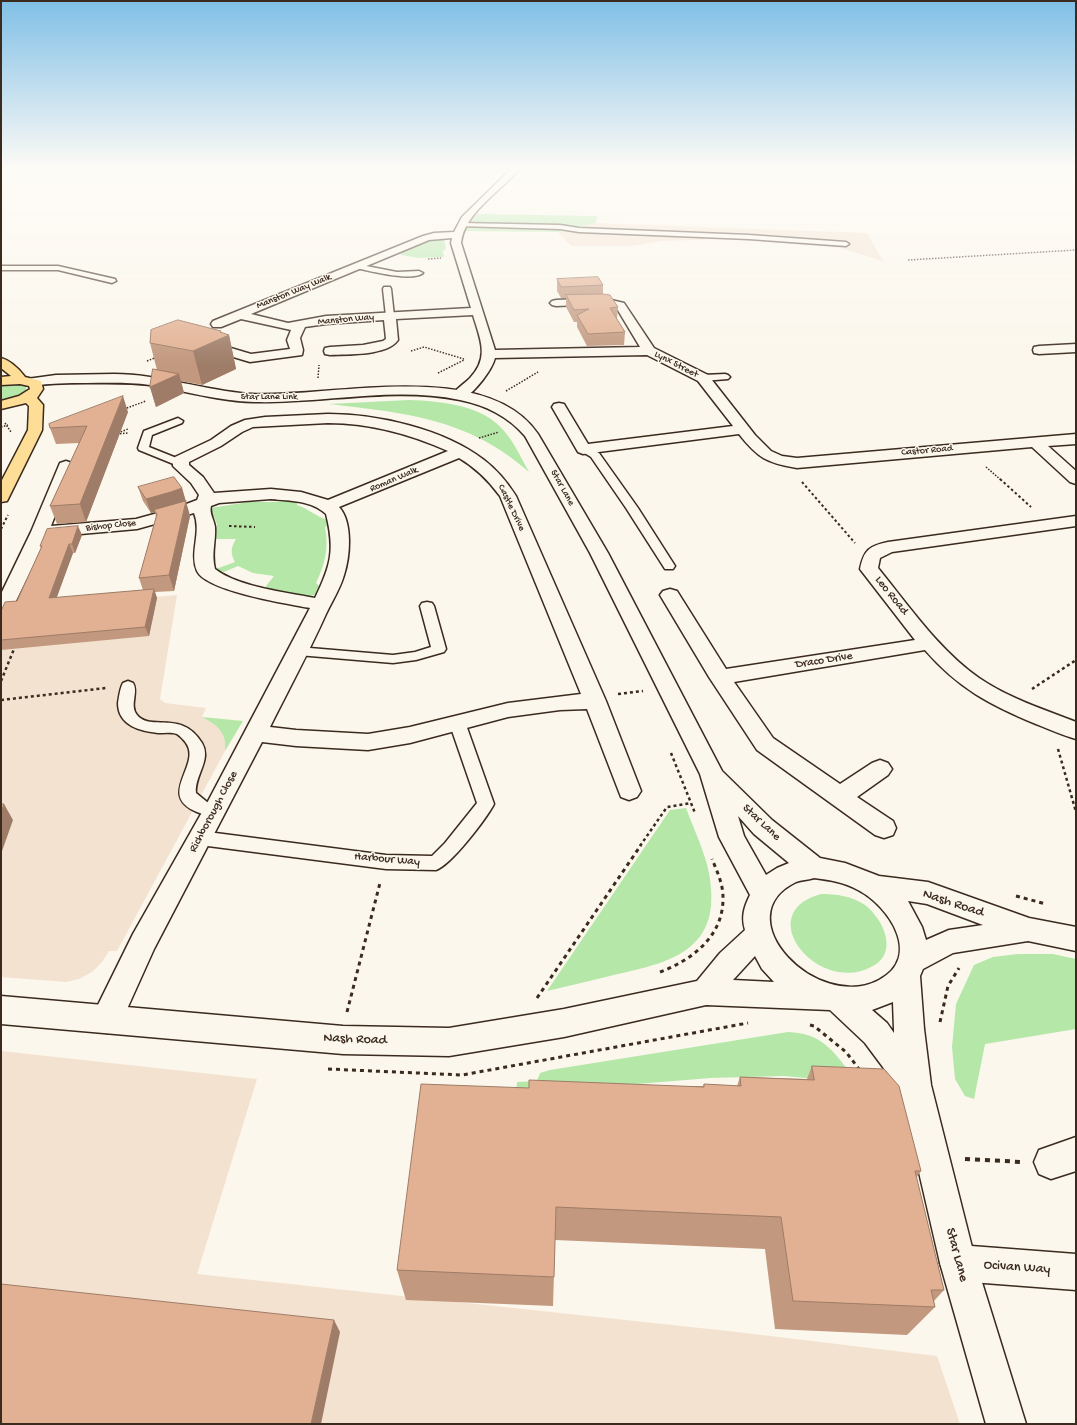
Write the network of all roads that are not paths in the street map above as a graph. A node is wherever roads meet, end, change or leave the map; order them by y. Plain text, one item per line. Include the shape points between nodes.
1 (444, 234) edge
2 (458, 234) edge
3 (664, 234) edge
4 (846, 244) dead end
5 (359, 266) junction
6 (1, 268) edge
7 (419, 273) dead end
8 (112, 281) dead end
9 (386, 289) dead end
10 (556, 303) dead end
11 (476, 311) junction
12 (241, 315) junction
13 (390, 316) junction
14 (217, 324) dead end
15 (302, 325) junction
16 (204, 344) edge
17 (1076, 348) edge
18 (1039, 350) dead end
19 (330, 351) dead end
20 (649, 351) junction
21 (490, 354) junction
22 (1, 362) edge
23 (725, 377) dead end
24 (703, 378) junction
25 (1, 381) edge
26 (28, 388) junction
27 (458, 395) junction
28 (1, 406) edge
29 (560, 407) dead end
30 (34, 418) junction
31 (178, 421) dead end
32 (743, 429) junction
33 (1076, 439) edge
34 (1035, 442) junction
35 (583, 449) junction
36 (457, 450) junction
37 (783, 461) joint
38 (180, 463) junction
39 (66, 466) dead end
40 (1076, 479) edge
41 (1, 497) edge
42 (204, 503) junction
43 (327, 506) junction
44 (1076, 521) edge
45 (40, 532) junction
46 (670, 566) dead end
47 (670, 595) dead end
48 (6, 603) edge
49 (320, 605) junction
50 (427, 606) dead end
51 (929, 643) junction
52 (298, 651) junction
53 (720, 677) junction
54 (128, 686) road end
55 (595, 701) junction
56 (457, 722) junction
57 (1074, 730) edge
58 (255, 733) junction
59 (880, 769) dead end
60 (712, 774) junction
61 (628, 790) dead end
62 (839, 796) junction
63 (215, 811) junction
64 (884, 828) dead end
65 (200, 838) junction
66 (814, 868) junction
67 (875, 886) junction
68 (763, 895) junction
69 (1029, 930) junction
70 (758, 934) junction
71 (1076, 939) edge
72 (910, 968) junction
73 (706, 992) junction
74 (832, 998) junction
75 (1, 1010) edge
76 (107, 1019) junction
77 (915, 1085) junction
78 (958, 1263) junction
79 (1076, 1272) edge
80 (1006, 1424) edge

1 - 5 street, Manston Way Walk
2 - 11 street via 456,243
3 - 4 lane
5 - 7 lane via 397,274
5 - 12 street, Manston Way Walk
6 - 8 lane via 58,268
9 - 13 lane
10 - 20 street via 603,301 620,305
11 - 13 street, Manston Way
11 - 21 street
12 - 14 street, Manston Way Walk
12 - 15 street, Manston Way via 288,327
13 - 15 street, Manston Way via 326,320
13 - 19 street, Manston Way via 392,340 388,344
15 - 16 street, Manston Way via 294,332 297,352 250,358
17 - 18 street
20 - 21 street, Lynx Street
20 - 24 street, Lynx Street
21 - 27 street via 482,372
22 - 26 main road via 15,372
23 - 24 lane
24 - 32 street, Lynx Street
25 - 26 main road
26 - 27 street, Star Lane Link via 110,377 207,394 254,398 408,390
26 - 28 main road
26 - 30 main road via 36,405
27 - 60 street, Star Lane via 486,402 503,410 518,419 531,434 599,554
28 - 30 main road
29 - 35 street
30 - 41 main road via 35,430
31 - 38 lane via 148,434 143,448
32 - 35 street
32 - 37 street, Lynx Street via 766,454
33 - 34 street, Castor Road
34 - 37 street, Castor Road via 797,463
34 - 40 street
35 - 46 lane via 595,455
36 - 38 street, Castle Drive via 423,436 362,421 324,419 257,422 248,423 186,457
36 - 43 street, Roman Walk
36 - 55 street, Castle Drive via 486,468 501,484 561,616
38 - 42 street via 197,480 207,495
39 - 45 street
42 - 43 street via 216,498 271,494 301,497
42 - 45 street, Bishop Close via 182,512 137,524
42 - 49 street via 201,511 207,528 203,555 206,571 215,578 237,587
43 - 49 street, Richborough Close via 337,519 340,551 336,575
44 - 51 street, Leo Road via 888,547 872,555 869,569
45 - 48 street
47 - 53 street
49 - 52 street, Richborough Close
50 - 52 lane via 439,649 393,659
51 - 53 street, Draco Drive
51 - 57 street, Leo Road via 959,674 987,692
52 - 58 street, Richborough Close
53 - 62 street via 765,744
54 - 63 lane via 126,705 131,718 148,727 180,730 194,742 198,751 198,761 187,789 190,798 202,808
55 - 56 street via 534,706
55 - 61 street, Castle Drive
56 - 58 street via 410,735 368,742
56 - 65 lane, Harbour Way via 486,804 456,843 436,863 386,862
58 - 63 street, Richborough Close
59 - 62 street
60 - 66 street, Star Lane via 763,827
60 - 68 street, Star Lane via 732,837
62 - 64 street
63 - 65 street, Richborough Close
65 - 76 street, Richborough Close via 143,943
66 - 67 street via 848,874
66 - 68 street via 793,872 775,882
67 - 69 street, Nash Road via 928,893
67 - 72 street, Star Lane via 893,901 907,920 914,940
68 - 70 street via 758,907
69 - 71 street, Nash Road
69 - 72 street, Nash Road via 949,942
70 - 73 street via 730,962
70 - 74 street via 767,953 782,971 802,986
72 - 74 street, Nash Road via 890,991 867,1000
72 - 77 street, Star Lane via 909,1029
73 - 74 street, Nash Road
73 - 76 street, Nash Road via 564,1023 449,1042 343,1040
74 - 77 street, Star Lane via 876,1033
75 - 76 street, Nash Road
77 - 78 street, Star Lane
78 - 79 street, Ocivan Way
78 - 80 street, Star Lane

